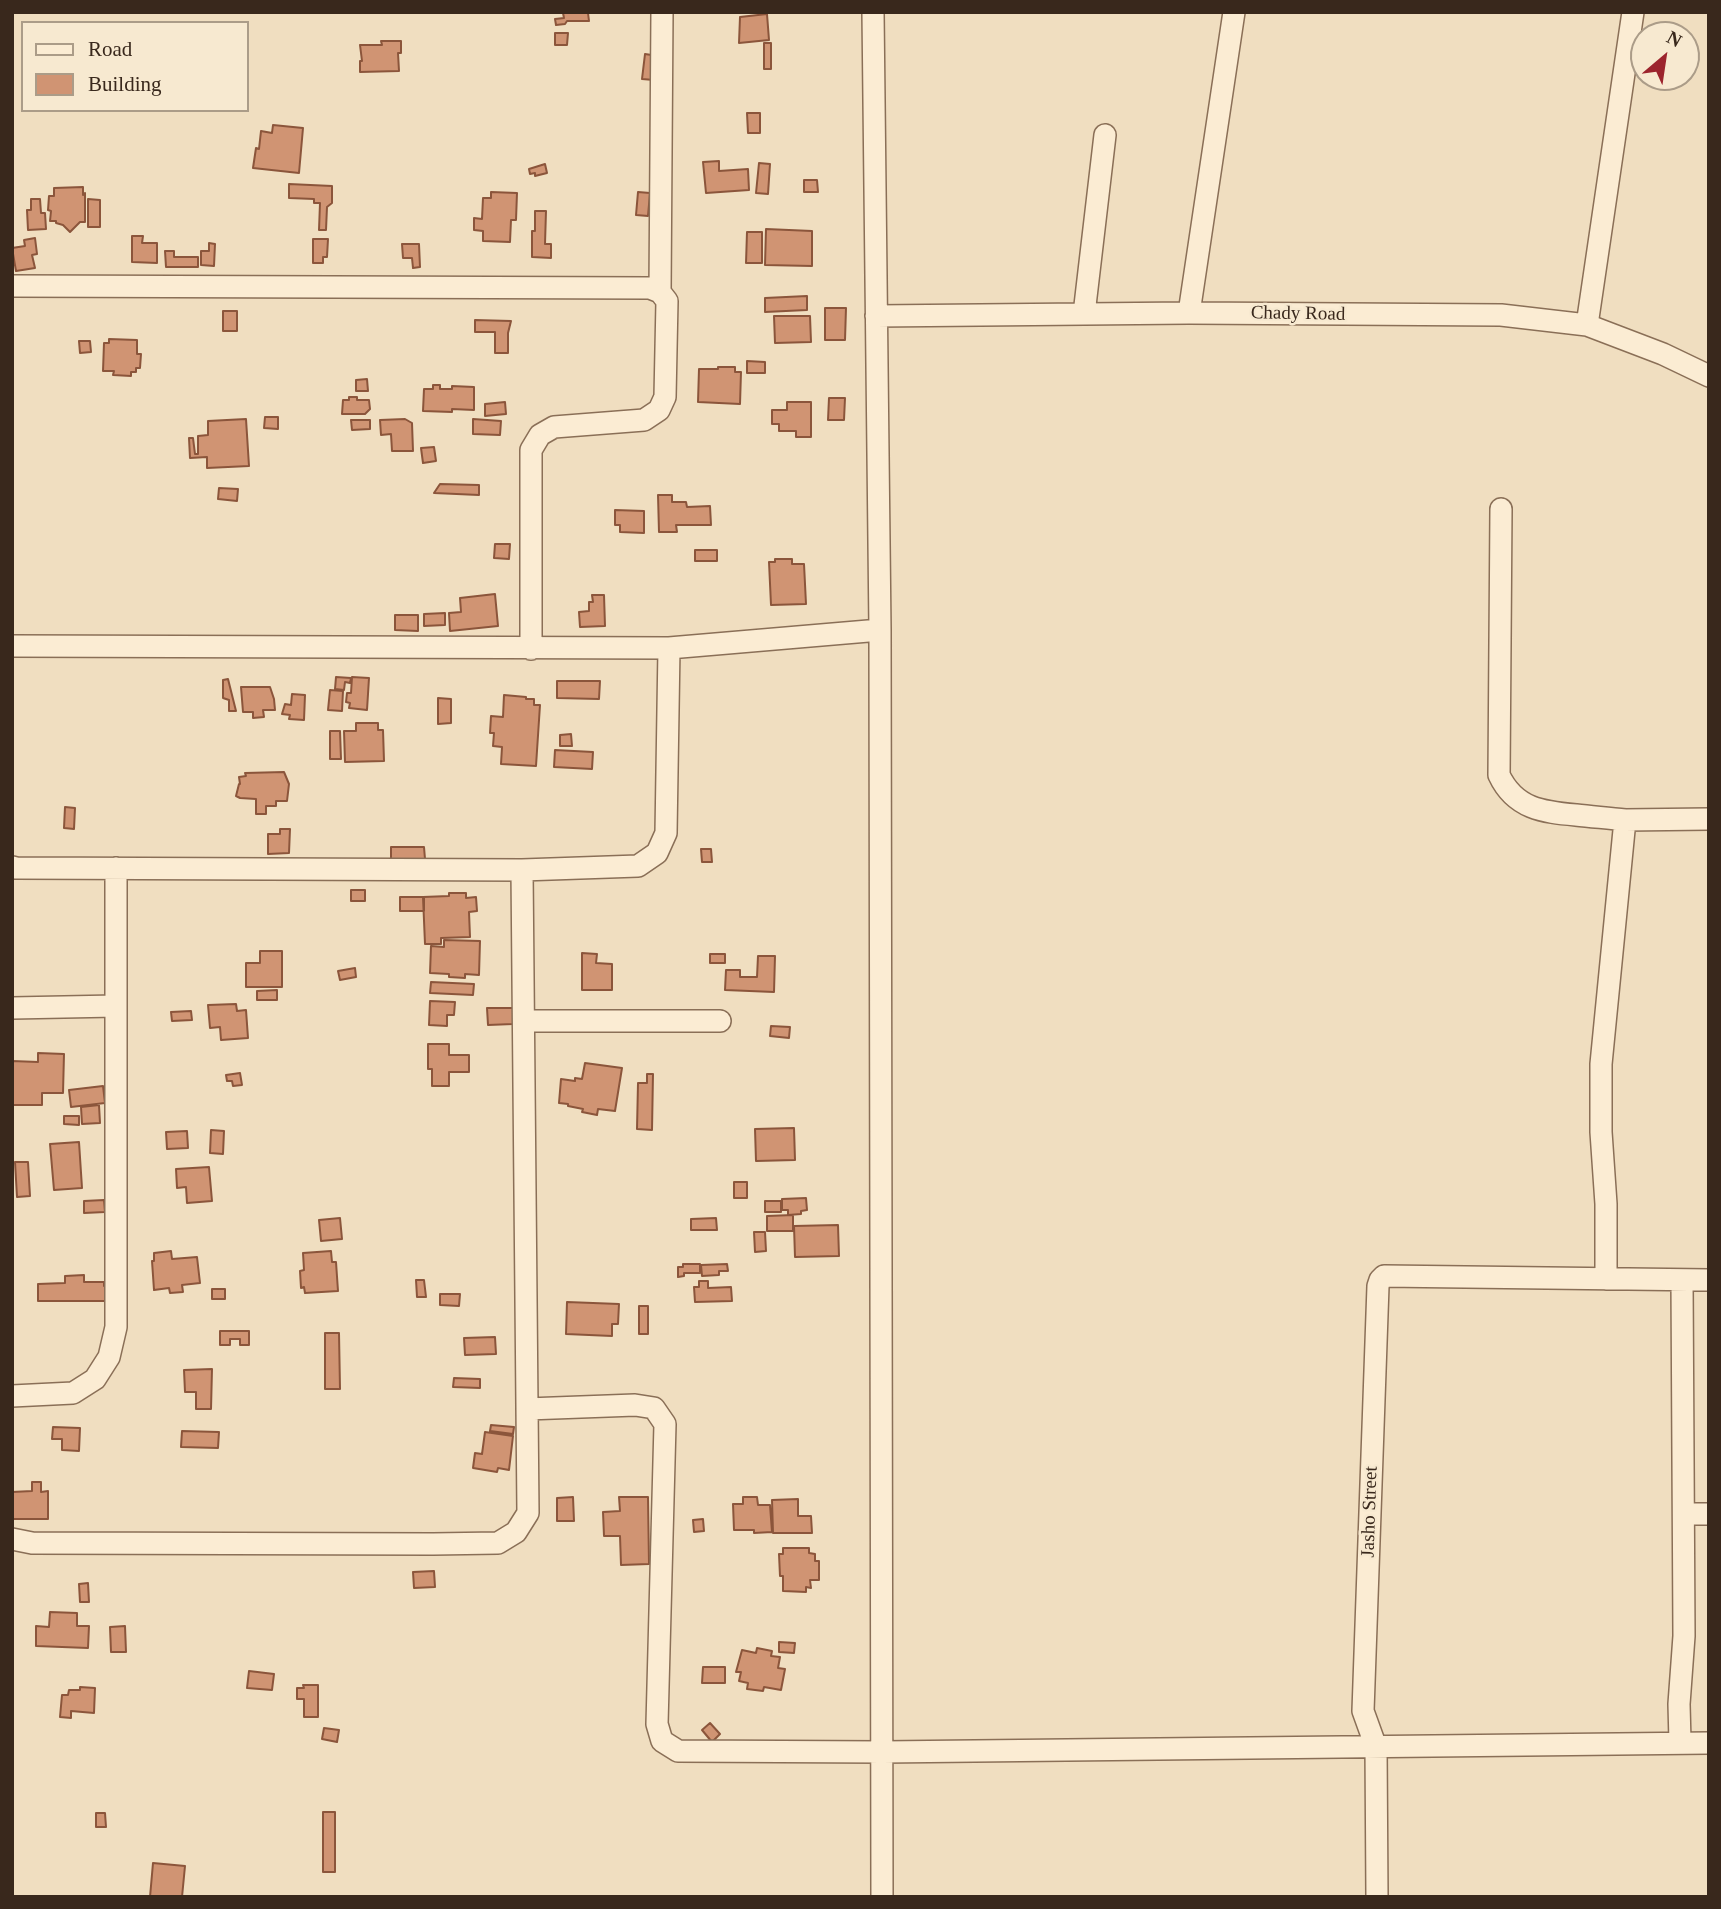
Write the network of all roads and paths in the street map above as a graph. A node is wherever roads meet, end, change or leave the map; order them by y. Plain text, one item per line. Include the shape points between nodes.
1 (662, 12) edge
2 (873, 12) edge
3 (1234, 12) edge
4 (1633, 12) edge
5 (1105, 135) dead end
6 (12, 286) edge
7 (660, 292) junction
8 (1189, 313) junction
9 (1084, 314) junction
10 (876, 316) junction
11 (1587, 325) junction
12 (1709, 376) edge
13 (1501, 509) dead end
14 (880, 630) junction
15 (12, 646) edge
16 (669, 648) junction
17 (531, 649) junction
18 (1709, 819) edge
19 (1625, 820) junction
20 (12, 867) edge
21 (116, 868) junction
22 (522, 870) junction
23 (116, 1006) junction
24 (12, 1008) edge
25 (524, 1021) junction
26 (720, 1021) dead end
27 (1606, 1279) junction
28 (1682, 1280) junction
29 (1709, 1280) edge
30 (12, 1395) edge
31 (527, 1409) junction
32 (1684, 1514) junction
33 (1709, 1514) edge
34 (12, 1539) edge
35 (1680, 1742) junction
36 (1709, 1743) edge
37 (1377, 1747) junction
38 (883, 1752) junction
39 (881, 1897) edge
40 (1377, 1897) edge

1 - 7 street
2 - 10 street
3 - 8 street
4 - 11 street
5 - 9 street
6 - 7 street via 650,288
7 - 17 street via 667,301 665,397 659,410 644,420 554,426 540,435 531,450
8 - 9 street, Chady Road
8 - 11 street, Chady Road via 1501,315
9 - 10 street, Chady Road
10 - 14 street
11 - 12 street, Chady Road
13 - 19 street via 1499,775 1518,801 1542,812
14 - 16 street
14 - 38 street
15 - 17 street
16 - 17 street
16 - 22 street via 666,833 657,853 638,866
18 - 19 street
19 - 27 street via 1601,1064
20 - 21 street
21 - 22 street
21 - 23 street
22 - 25 street
23 - 24 street
23 - 30 street via 116,1327 109,1357 95,1379 73,1393
25 - 26 street
25 - 31 street
27 - 28 street
27 - 37 street, Jasho Street via 1384,1276 1380,1280 1363,1711
28 - 29 street
28 - 32 street
31 - 34 street via 528,1513 516,1532 498,1543 32,1543
31 - 38 street via 635,1405 654,1408 665,1424 657,1724 662,1741 678,1751
32 - 33 street
32 - 35 street
35 - 36 street
35 - 37 street
37 - 38 street
37 - 40 street
38 - 39 street

